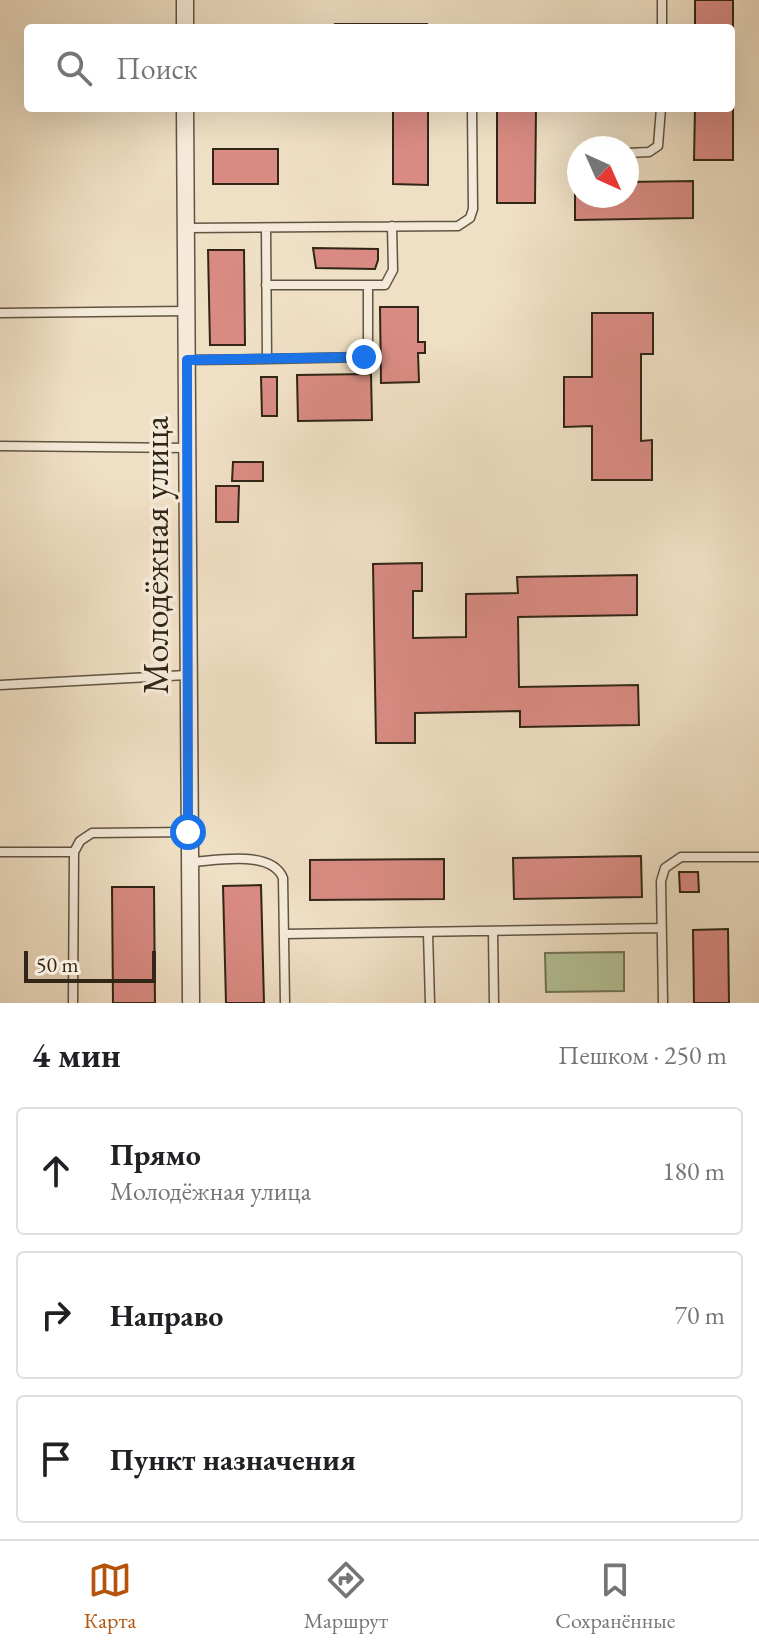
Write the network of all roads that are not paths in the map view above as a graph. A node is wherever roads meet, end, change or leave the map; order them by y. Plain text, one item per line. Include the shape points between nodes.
1 (185, 0) edge
2 (662, 0) edge
3 (185, 24) edge
4 (662, 24) edge
5 (185, 112) edge
6 (472, 112) edge
7 (661, 112) edge
8 (639, 152) edge
9 (392, 226) junction
10 (186, 228) junction
11 (266, 228) junction
12 (266, 285) junction
13 (368, 285) junction
14 (187, 311) junction
15 (0, 313) edge
16 (267, 359) junction
17 (187, 360) junction
18 (0, 446) edge
19 (188, 448) junction
20 (187, 675) junction
21 (0, 685) edge
22 (188, 832) junction
23 (0, 852) edge
24 (74, 852) junction
25 (759, 857) edge
26 (189, 862) junction
27 (661, 928) junction
28 (493, 932) junction
29 (428, 933) junction
30 (284, 934) junction
31 (73, 1003) edge
32 (191, 1003) edge
33 (285, 1003) edge
34 (430, 1003) edge
35 (494, 1003) edge
36 (663, 1003) edge

1 - 3 street
2 - 4 lane
5 - 10 street, Молодёжная улица
6 - 9 lane via 470,218 458,226
7 - 8 lane via 658,146
9 - 11 lane
9 - 13 lane via 392,276 385,285
10 - 11 lane
10 - 14 street, Молодёжная улица
11 - 12 lane
12 - 13 lane
12 - 16 lane
13 - 16 lane via 364,357
14 - 15 lane
14 - 17 street, Молодёжная улица
16 - 17 lane
17 - 19 street, Молодёжная улица
18 - 19 lane
19 - 20 street, Молодёжная улица
20 - 21 lane
20 - 22 street, Молодёжная улица
22 - 24 lane via 92,833
22 - 26 street, Молодёжная улица
23 - 24 lane
24 - 31 lane
25 - 27 lane via 672,861 661,881
26 - 30 lane via 273,864 283,878
26 - 32 street, Молодёжная улица
27 - 28 lane
27 - 36 lane
28 - 29 lane
28 - 35 lane
29 - 30 lane
29 - 34 lane
30 - 33 lane

